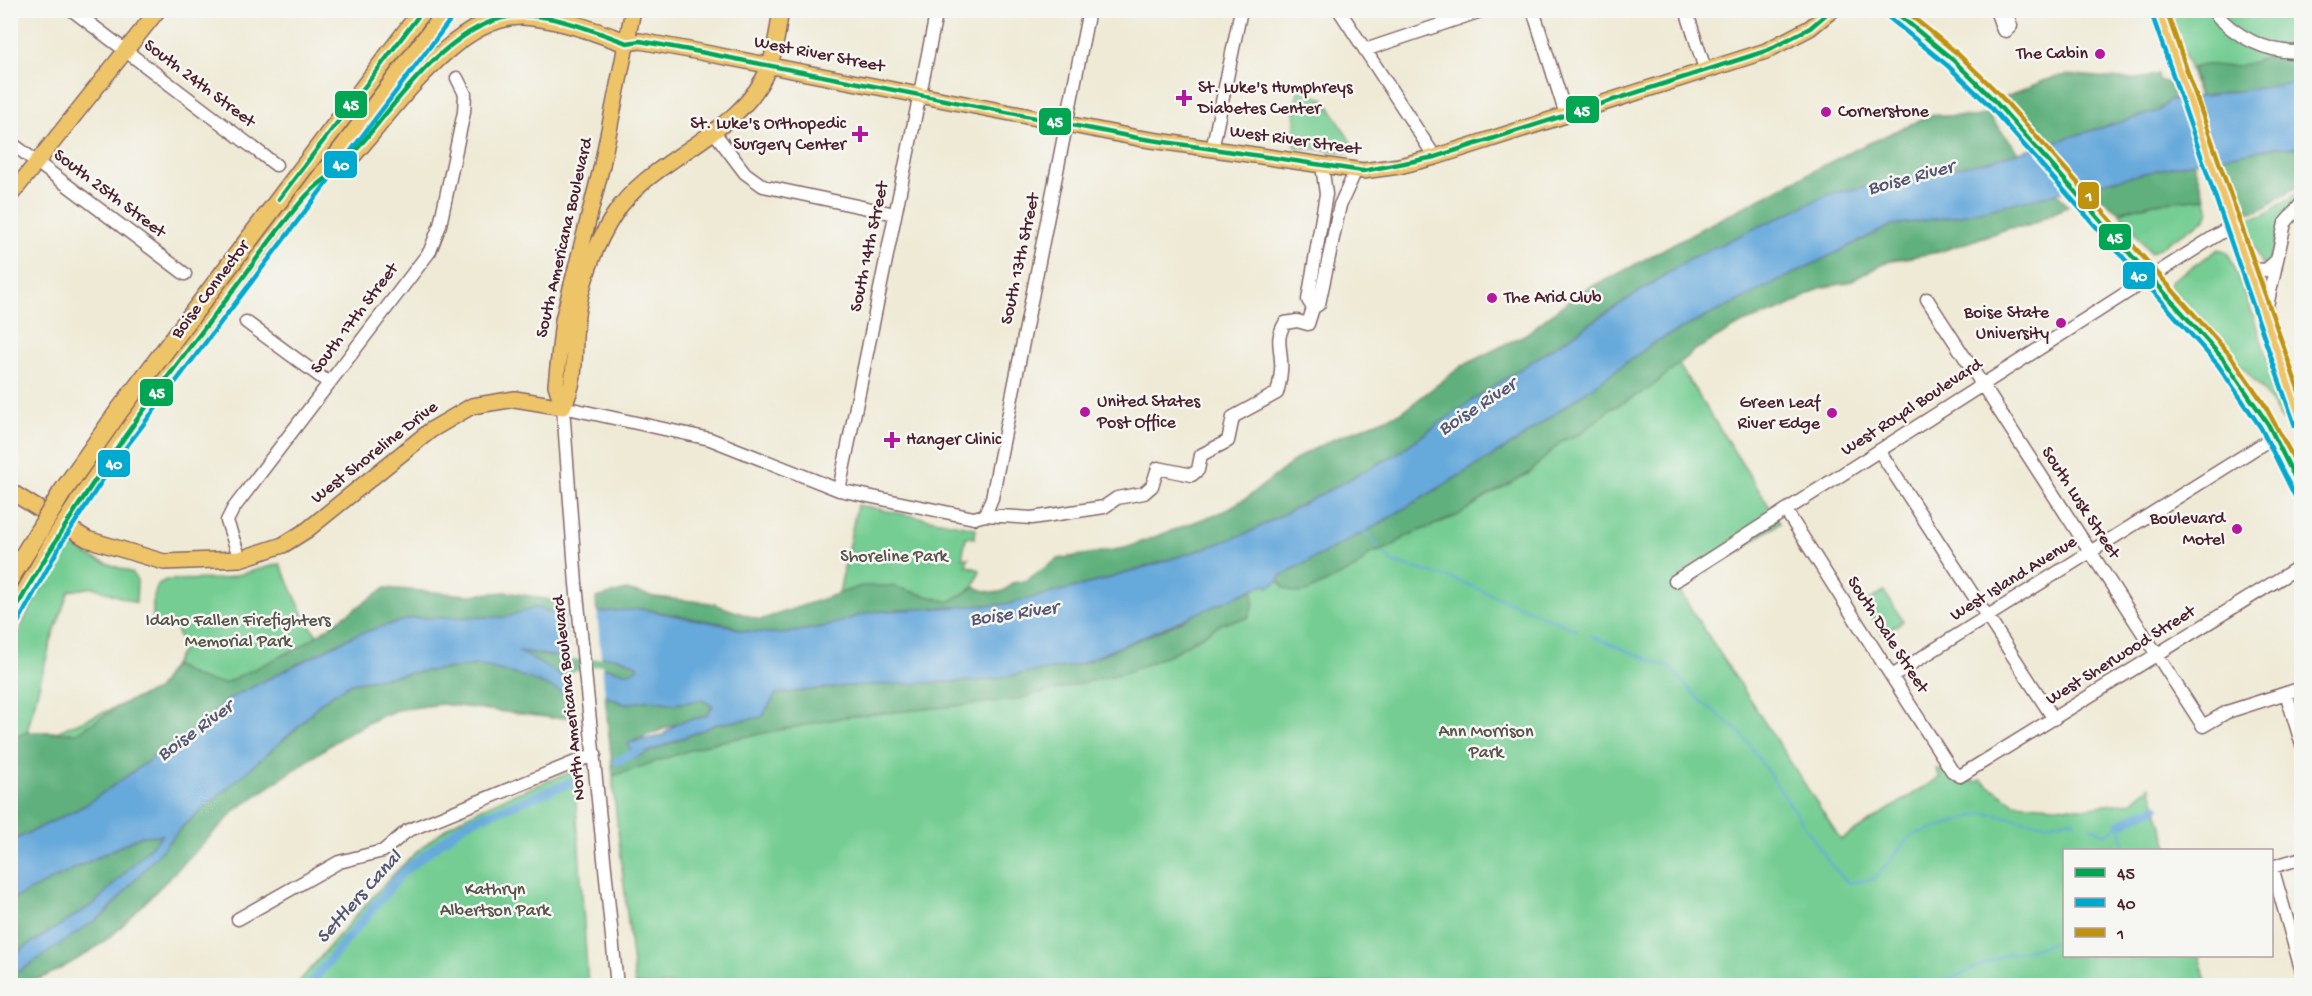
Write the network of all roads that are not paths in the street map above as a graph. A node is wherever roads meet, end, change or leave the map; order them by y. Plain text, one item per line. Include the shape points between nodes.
1 (72, 10) edge
2 (159, 10) edge
3 (423, 10) edge
4 (448, 10) edge
5 (633, 10) edge
6 (782, 10) edge
7 (937, 10) edge
8 (1089, 10) edge
9 (1241, 10) edge
10 (1339, 10) edge
11 (1484, 10) edge
12 (1533, 10) edge
13 (1686, 10) edge
14 (1832, 10) edge
15 (1892, 10) edge
16 (1996, 10) edge
17 (2006, 10) edge
18 (2158, 10) edge
19 (2212, 10) edge
20 (627, 43) junction
21 (1365, 50) junction
22 (126, 51) junction
23 (2301, 52) edge
24 (769, 65) junction
25 (1705, 69) junction
26 (457, 78) dead end
27 (920, 94) junction
28 (1566, 115) junction
29 (1066, 124) junction
30 (714, 132) junction
31 (10, 142) edge
32 (1212, 150) junction
33 (1435, 157) junction
34 (38, 162) junction
35 (276, 165) dead end
36 (1322, 165) junction
37 (1356, 170) junction
38 (308, 194) junction
39 (10, 196) edge
40 (2301, 203) edge
41 (895, 214) junction
42 (2231, 226) junction
43 (2277, 260) junction
44 (2247, 269) junction
45 (185, 274) dead end
46 (2150, 277) junction
47 (1927, 299) dead end
48 (1313, 308) junction
49 (2265, 315) junction
50 (246, 322) dead end
51 (328, 383) junction
52 (1982, 384) junction
53 (563, 407) junction
54 (2301, 424) edge
55 (2277, 435) junction
56 (1880, 452) junction
57 (839, 490) junction
58 (10, 491) edge
59 (2301, 493) edge
60 (1786, 511) junction
61 (985, 514) junction
62 (2091, 552) junction
63 (240, 559) junction
64 (2301, 565) edge
65 (10, 578) edge
66 (1675, 581) dead end
67 (1988, 616) junction
68 (10, 620) edge
69 (2157, 655) junction
70 (1892, 676) junction
71 (2301, 688) edge
72 (2286, 693) junction
73 (2054, 719) junction
74 (2301, 745) edge
75 (595, 754) junction
76 (1960, 776) joint
77 (2301, 858) edge
78 (2273, 867) edge
79 (2273, 871) edge
80 (238, 919) dead end
81 (2301, 972) edge
82 (617, 986) edge

1 - 22 street, South 24th Street
2 - 22 main road
3 - 65 highway, Boise Connector, bridge via 119,411 61,494
4 - 38 highway, Boise Connector
5 - 20 main road, South Americana Boulevard
6 - 24 main road, South Americana Boulevard
7 - 27 street, South 14th Street
8 - 29 street, South 13th Street
9 - 32 street
10 - 21 street
11 - 21 street
12 - 28 street
13 - 25 street
14 - 25 main road, West River Street via 1810,28 1766,51
15 - 46 main road via 1992,98
16 - 17 street via 2006,31 2011,26
18 - 42 main road
19 - 23 street via 2239,36
20 - 24 main road, West River Street via 640,41
20 - 38 highway via 528,15 486,22 445,50 347,160
20 - 53 main road, South Americana Boulevard via 602,165 563,320 556,385
21 - 33 street
22 - 34 main road
22 - 35 street, South 24th Street
24 - 27 main road, West River Street
24 - 30 main road, South Americana Boulevard via 751,94
25 - 28 main road, West River Street
26 - 51 street, South 17th Street via 465,93 464,112 440,225 430,250
27 - 29 main road, West River Street
27 - 41 street, South 14th Street
28 - 33 main road, West River Street
29 - 32 main road, West River Street
29 - 61 street, South 13th Street via 992,498
30 - 41 street via 745,173 763,186
30 - 53 main road, South Americana Boulevard via 641,183 614,215 590,263 579,306 573,388
31 - 34 street, South 25th Street
32 - 36 main road, West River Street
33 - 37 main road, West River Street via 1399,166
34 - 39 main road
34 - 45 street, South 25th Street
36 - 37 main road, West River Street
36 - 48 street via 1326,194 1308,300
37 - 48 street via 1340,204 1319,304
38 - 68 highway, Boise Connector, bridge via 135,422 55,540
40 - 43 street via 2285,223
41 - 57 street, South 14th Street
42 - 44 main road
42 - 46 street, West Royal Boulevard
43 - 44 street via 2266,270
43 - 49 street
44 - 49 main road
46 - 52 street, West Royal Boulevard
46 - 55 main road via 2246,387
47 - 52 street, South Lusk Street
48 - 61 street, West Shoreline Drive via 1308,324 1285,323 1279,333 1281,374 1277,393 1233,417 1228,441 1201,455 1198,470 1192,475 1158,468 1152,486 1144,493 1117,498 1104,507 1032,518
49 - 54 main road
50 - 51 street
51 - 63 street, South 17th Street via 227,521
52 - 56 street, West Royal Boulevard
52 - 62 street, South Lusk Street
53 - 57 street, West Shoreline Drive via 710,439
53 - 63 main road, West Shoreline Drive via 515,399 472,406 430,430 307,530 283,545
53 - 75 street, North Americana Boulevard via 577,596
55 - 59 main road
55 - 62 street, West Island Avenue
56 - 60 street, West Royal Boulevard
56 - 67 street
57 - 61 street, West Shoreline Drive via 974,518
58 - 63 main road, West Shoreline Drive via 87,539 164,562
60 - 66 street, West Royal Boulevard
60 - 70 street, South Dale Street
62 - 67 street, West Island Avenue
62 - 69 street, South Lusk Street
64 - 69 street, West Sherwood Street
67 - 70 street, West Island Avenue
67 - 73 street
69 - 72 street, South Lusk Street via 2203,726 2227,712
69 - 73 street, West Sherwood Street
70 - 76 street, South Dale Street via 1952,771
71 - 72 street
72 - 74 street
73 - 76 street, West Sherwood Street
75 - 80 street via 407,831 383,851 339,862
75 - 82 street, North Americana Boulevard
77 - 78 street
79 - 81 street

